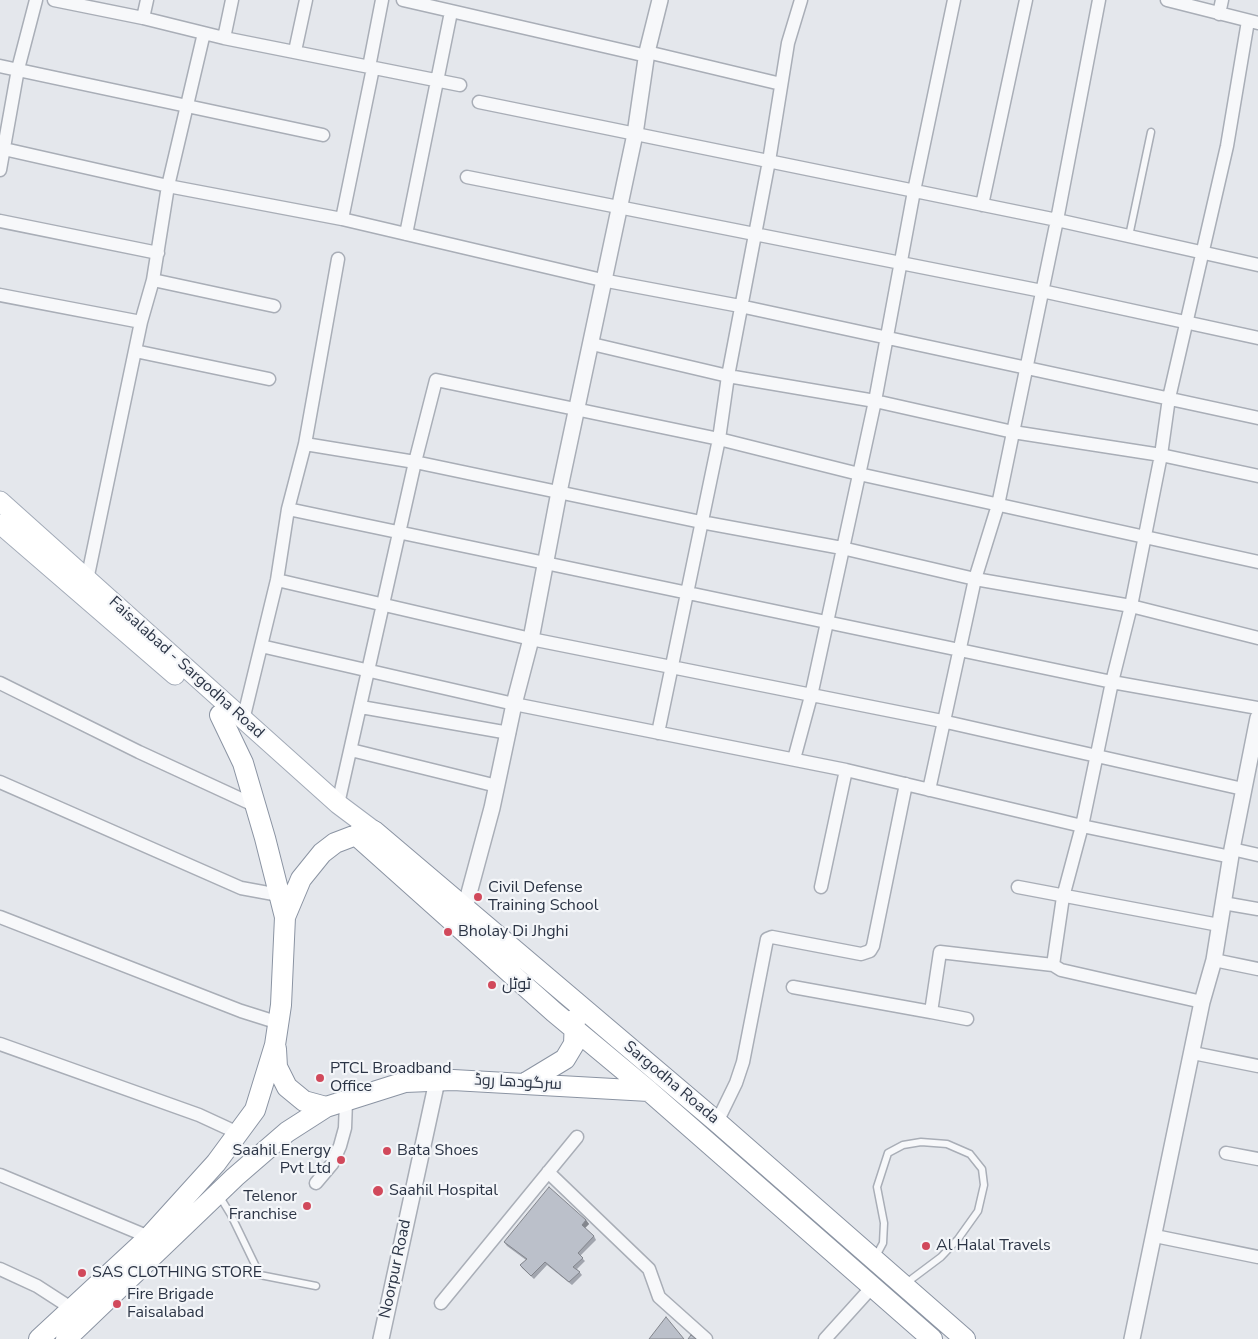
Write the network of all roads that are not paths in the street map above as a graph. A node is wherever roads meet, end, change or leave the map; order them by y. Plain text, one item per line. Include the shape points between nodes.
1 (36, 0) edge
2 (54, 0) edge
3 (147, 0) edge
4 (232, 0) edge
5 (306, 0) edge
6 (382, 0) edge
7 (403, 0) edge
8 (660, 0) edge
9 (801, 0) edge
10 (954, 0) edge
11 (1026, 0) edge
12 (1099, 0) edge
13 (1222, 0) edge
14 (68, 1) edge
15 (1172, 1) edge
16 (451, 12) junction
17 (1219, 14) junction
18 (143, 18) junction
19 (1253, 22) edge
20 (204, 33) junction
21 (224, 38) junction
22 (295, 51) junction
23 (647, 54) junction
24 (0, 66) edge
25 (371, 68) junction
26 (18, 69) junction
27 (437, 80) junction
28 (781, 84) junction
29 (460, 85) dead end
30 (479, 102) dead end
31 (187, 105) junction
32 (1151, 132) dead end
33 (635, 134) junction
34 (322, 135) dead end
35 (2, 149) edge
36 (769, 161) junction
37 (0, 170) edge
38 (467, 177) dead end
39 (168, 186) junction
40 (914, 191) junction
41 (982, 205) junction
42 (619, 208) junction
43 (342, 219) junction
44 (1057, 220) junction
45 (0, 221) edge
46 (406, 234) junction
47 (755, 234) junction
48 (1129, 236) junction
49 (1202, 251) junction
50 (158, 253) junction
51 (338, 259) dead end
52 (901, 263) junction
53 (1258, 265) edge
54 (153, 280) junction
55 (602, 280) junction
56 (1042, 291) junction
57 (0, 295) edge
58 (274, 306) dead end
59 (740, 306) junction
60 (141, 322) junction
61 (1187, 324) junction
62 (887, 338) junction
63 (1258, 338) edge
64 (592, 344) junction
65 (135, 351) junction
66 (1026, 367) junction
67 (728, 376) junction
68 (269, 379) dead end
69 (1169, 398) junction
70 (875, 401) junction
71 (578, 411) junction
72 (1258, 418) edge
73 (1013, 432) junction
74 (719, 439) junction
75 (305, 444) junction
76 (1161, 455) junction
77 (415, 462) junction
78 (859, 474) junction
79 (1258, 476) edge
80 (559, 492) junction
81 (0, 502) edge
82 (998, 505) junction
83 (288, 509) junction
84 (701, 522) junction
85 (0, 524) edge
86 (400, 533) junction
87 (1145, 537) junction
88 (842, 548) junction
89 (1258, 562) edge
90 (545, 563) junction
91 (975, 579) junction
92 (87, 580) junction
93 (277, 580) junction
94 (685, 594) junction
95 (384, 606) junction
96 (1131, 606) junction
97 (827, 622) junction
98 (1258, 638) edge
99 (531, 639) junction
100 (261, 646) junction
101 (960, 650) junction
102 (671, 666) junction
103 (368, 671) junction
104 (1112, 682) junction
105 (0, 683) edge
106 (811, 696) junction
107 (514, 704) junction
108 (361, 706) junction
109 (1258, 708) edge
110 (220, 715) junction
111 (1258, 718) edge
112 (243, 720) junction
113 (942, 721) junction
114 (509, 733) junction
115 (658, 733) junction
116 (351, 750) junction
117 (1096, 757) junction
118 (794, 760) junction
119 (846, 770) junction
120 (0, 782) edge
121 (906, 784) junction
122 (497, 786) junction
123 (1243, 789) junction
124 (929, 790) junction
125 (338, 804) junction
126 (256, 806) junction
127 (1082, 826) junction
128 (365, 833) junction
129 (1231, 853) junction
130 (1258, 854) edge
131 (820, 887) dead end
132 (1018, 887) dead end
133 (279, 895) junction
134 (1063, 897) junction
135 (1223, 903) junction
136 (465, 908) junction
137 (1258, 909) edge
138 (0, 917) edge
139 (285, 917) junction
140 (1219, 925) junction
141 (1214, 960) junction
142 (1053, 965) junction
143 (1258, 969) edge
144 (793, 987) dead end
145 (574, 1001) junction
146 (1202, 1002) junction
147 (931, 1012) junction
148 (967, 1019) dead end
149 (279, 1023) junction
150 (576, 1030) junction
151 (0, 1044) edge
152 (275, 1045) junction
153 (1193, 1053) junction
154 (1258, 1066) edge
155 (437, 1081) junction
156 (527, 1082) junction
157 (649, 1091) junction
158 (346, 1101) junction
159 (326, 1108) junction
160 (717, 1122) junction
161 (238, 1133) junction
162 (577, 1137) dead end
163 (1226, 1153) dead end
164 (1258, 1160) edge
165 (548, 1172) junction
166 (0, 1175) edge
167 (316, 1183) dead end
168 (218, 1193) junction
169 (1155, 1236) junction
170 (149, 1237) junction
171 (1258, 1257) edge
172 (875, 1260) junction
173 (0, 1269) edge
174 (316, 1286) dead end
175 (890, 1291) junction
176 (441, 1303) dead end
177 (71, 1308) junction
178 (39, 1339) edge
179 (66, 1339) edge
180 (381, 1339) edge
181 (706, 1339) edge
182 (825, 1339) edge
183 (932, 1339) edge
184 (965, 1339) edge
185 (1132, 1339) edge

1 - 26 street
2 - 14 street
3 - 18 street
4 - 21 street
5 - 22 street
6 - 25 street
7 - 16 street
8 - 23 street
9 - 28 street via 788,43
10 - 40 street
11 - 41 street
12 - 44 street
13 - 17 street
14 - 18 street
15 - 17 street
16 - 23 street
16 - 27 street
17 - 19 street
18 - 20 street
19 - 49 street
20 - 21 street
20 - 31 street
21 - 22 street
22 - 25 street
23 - 28 street
23 - 33 street
24 - 26 street
25 - 27 street
25 - 43 street
26 - 31 street
26 - 35 street
27 - 29 street
27 - 46 street
28 - 36 street
30 - 33 street
31 - 34 street
31 - 39 street
32 - 48 lane
33 - 36 street
33 - 42 street
35 - 37 street
35 - 39 street
36 - 40 street
36 - 47 street
38 - 42 street
39 - 43 street
39 - 50 street
40 - 41 street
40 - 52 street
41 - 44 street
42 - 47 street
42 - 55 street
43 - 46 street
44 - 48 street
44 - 56 street
45 - 50 street
46 - 55 street
47 - 52 street
47 - 59 street
48 - 49 street
49 - 53 street
49 - 61 street
50 - 54 street
51 - 75 street
52 - 56 street
52 - 62 street
54 - 58 street
54 - 60 street
55 - 59 street
55 - 64 street
56 - 61 street
56 - 66 street
57 - 60 street
59 - 62 street
59 - 67 street
60 - 65 street
61 - 63 street
61 - 69 street
62 - 66 street
62 - 70 street
64 - 67 street
64 - 71 street
65 - 68 street
65 - 92 street
66 - 69 street
66 - 73 street
67 - 70 street
67 - 74 street
69 - 72 street
69 - 76 street
70 - 73 street
70 - 78 street
71 - 74 street
71 - 77 street via 436,380
71 - 80 street
73 - 76 street
73 - 82 street
74 - 78 street
74 - 84 street
75 - 77 street
75 - 83 street
76 - 79 street
76 - 87 street
77 - 80 street
77 - 86 street
78 - 82 street
78 - 88 street
80 - 84 street
80 - 90 street
81 - 92 main road, Faisalabad - Sargodha Road
82 - 87 street
82 - 91 street
83 - 86 street
83 - 93 street
84 - 88 street
84 - 94 street
85 - 110 main road, Faisalabad - Sargodha Road
86 - 90 street
86 - 95 street
87 - 89 street
87 - 96 street
88 - 91 street
88 - 97 street
90 - 94 street
90 - 99 street
91 - 96 street
91 - 101 street
92 - 112 main road, Faisalabad - Sargodha Road
93 - 95 street
93 - 100 street
94 - 97 street
94 - 102 street
95 - 99 street
95 - 103 street
96 - 98 street
96 - 104 street
97 - 101 street
97 - 106 street
99 - 102 street
99 - 107 street
100 - 103 street
100 - 112 street
101 - 104 street
101 - 113 street
102 - 106 street
102 - 115 street
103 - 107 street
103 - 108 street
104 - 109 street
104 - 117 street
105 - 126 street
106 - 113 street
106 - 118 street
107 - 114 street
107 - 115 street
108 - 114 street
108 - 116 street
110 - 126 highway via 242,763
110 - 128 main road, Faisalabad - Sargodha Road
111 - 123 street
112 - 125 main road, Faisalabad - Sargodha Road
113 - 117 street
113 - 124 street
114 - 122 street
115 - 118 street
116 - 122 street
116 - 125 street
117 - 123 street
117 - 127 street
118 - 119 street
119 - 121 street
119 - 131 street
120 - 133 street via 241,888
121 - 124 street
121 - 160 street via 873,946 861,954 772,937 767,939 743,1062
122 - 136 street
123 - 129 street
124 - 127 street
125 - 128 main road, Faisalabad - Sargodha Road
126 - 133 highway
127 - 129 street
127 - 134 street
128 - 136 highway, Sargodha Roada
128 - 139 highway via 335,843 322,853 301,879
128 - 150 highway, Sargodha Roada
129 - 130 street
129 - 135 street
132 - 134 street
133 - 139 highway
134 - 140 street
134 - 142 street
135 - 137 street
135 - 140 street
136 - 145 highway, Sargodha Roada
138 - 149 street via 240,1011
139 - 149 highway
140 - 141 street
141 - 143 street
141 - 146 street
142 - 146 street via 1061,970
142 - 147 street via 940,952
144 - 147 street
145 - 150 highway
145 - 160 highway, Sargodha Roada
146 - 153 street
147 - 148 street
149 - 152 highway
150 - 156 highway via 574,1044 564,1059
150 - 157 highway, Sargodha Roada
151 - 161 street via 199,1115
152 - 159 highway via 277,1067 287,1087 304,1101
152 - 161 highway via 255,1110
153 - 154 street
153 - 169 street
155 - 156 highway, سرگودھا روڈ
155 - 158 highway, سرگودھا روڈ via 404,1082
155 - 180 street, Noorpur Road
156 - 157 highway, سرگودھا روڈ
157 - 175 highway, Sargodha Roada
158 - 159 highway, سرگودھا روڈ
158 - 167 street via 345,1128 340,1146 332,1164
159 - 168 highway, سرگودھا روڈ via 286,1132
160 - 172 highway, Sargodha Roada
161 - 170 highway via 216,1163
162 - 165 street
163 - 164 street
165 - 176 street
165 - 181 street via 649,1269 659,1297
166 - 170 street
168 - 174 lane via 260,1276
168 - 179 highway, سرگودھا روڈ
169 - 171 street
169 - 185 street
170 - 177 highway
172 - 175 highway, Sargodha Roada
172 - 175 lane via 883,1243 884,1223 877,1187 888,1153 903,1145 921,1142 947,1144 970,1154 982,1169 984,1185 978,1211 941,1257
173 - 177 street via 37,1286
175 - 182 street
175 - 183 highway, Sargodha Roada
175 - 184 highway, Sargodha Roada
177 - 178 highway

